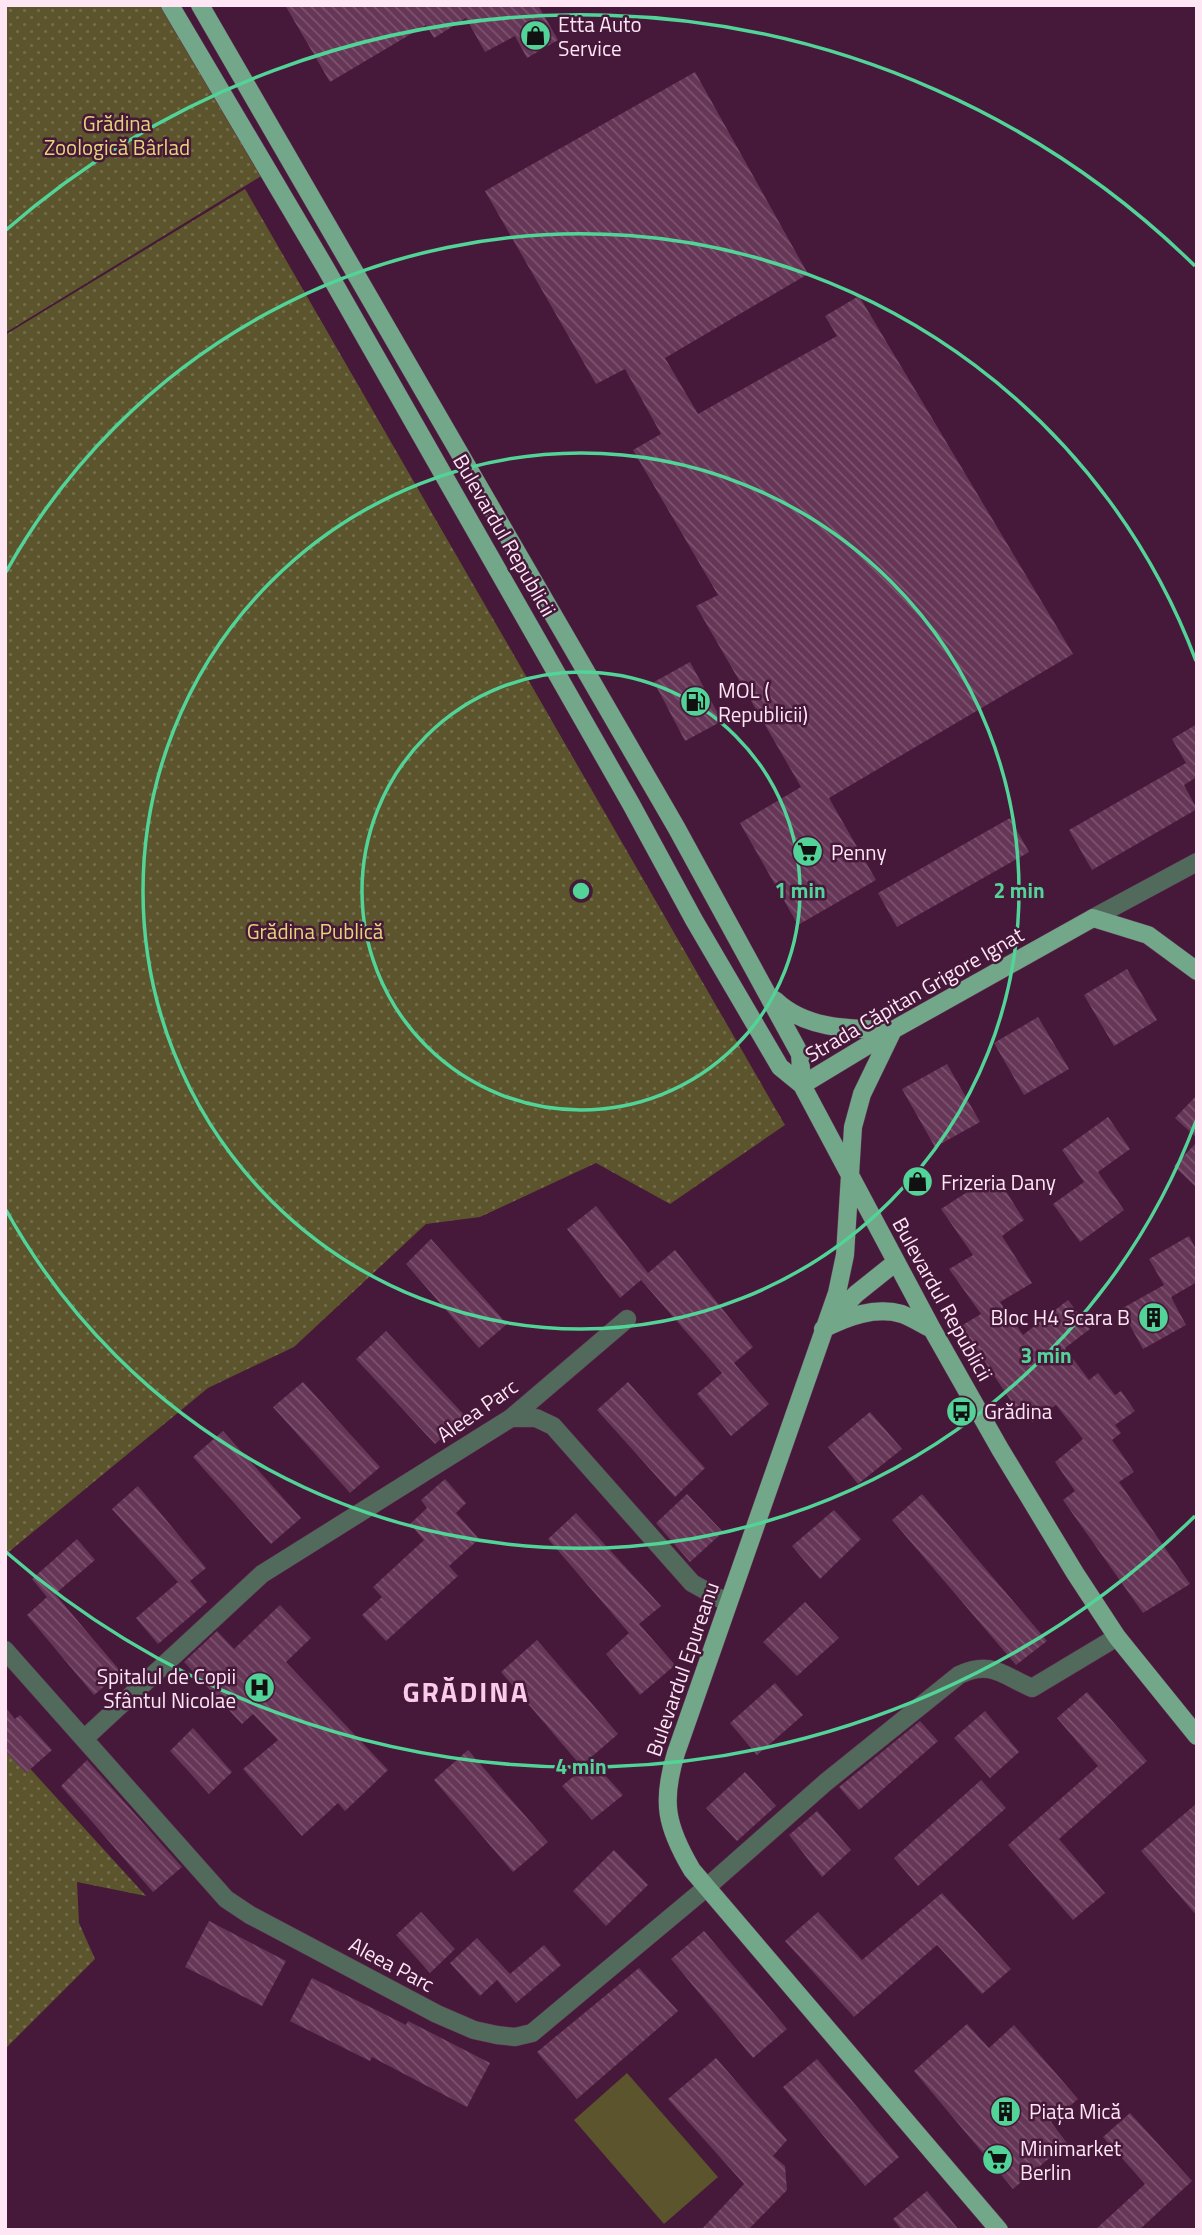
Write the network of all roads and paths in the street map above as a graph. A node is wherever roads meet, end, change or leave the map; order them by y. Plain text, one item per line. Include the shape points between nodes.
1 (170, 5) edge
2 (201, 5) edge
3 (1197, 862) edge
4 (1093, 918) junction
5 (1197, 971) edge
6 (765, 990) junction
7 (893, 1030) junction
8 (802, 1085) junction
9 (849, 1173) junction
10 (896, 1262) junction
11 (627, 1319) dead end
12 (823, 1329) junction
13 (932, 1329) junction
14 (511, 1418) junction
15 (728, 1603) junction
16 (1117, 1637) junction
17 (5, 1650) edge
18 (1197, 1736) edge
19 (85, 1738) junction
20 (707, 1887) junction
21 (999, 2230) edge

1 - 8 main road, Bulevardul Republicii via 339,291 773,1056
2 - 6 main road, Bulevardul Republicii via 676,827
3 - 4 street, Strada Căpitan Grigore Ignat
4 - 5 main road via 1148,935
4 - 7 main road, Strada Căpitan Grigore Ignat
6 - 7 main road via 788,1012 815,1022
6 - 8 main road, Bulevardul Republicii via 800,1054
7 - 8 main road, Strada Căpitan Grigore Ignat
7 - 9 main road via 862,1094 853,1127
8 - 9 main road, Bulevardul Republicii
9 - 10 main road, Bulevardul Republicii
9 - 12 main road via 845,1255
10 - 12 main road, Bulevardul Epureanu
10 - 13 main road, Bulevardul Republicii
11 - 14 street, Aleea Parc
12 - 13 main road via 874,1312 901,1314
12 - 15 main road, Bulevardul Epureanu
13 - 16 main road, Bulevardul Republicii
14 - 15 street via 536,1418 553,1426 692,1583
14 - 19 street, Aleea Parc via 262,1574
15 - 20 main road, Bulevardul Epureanu via 668,1779 667,1809 676,1842
16 - 18 main road, Bulevardul Republicii
16 - 20 street, Aleea Parc via 1032,1688 988,1667 959,1675
17 - 19 street, Aleea Parc
19 - 20 street, Aleea Parc via 226,1899 474,2030 515,2037 532,2033
20 - 21 main road, Bulevardul Epureanu

